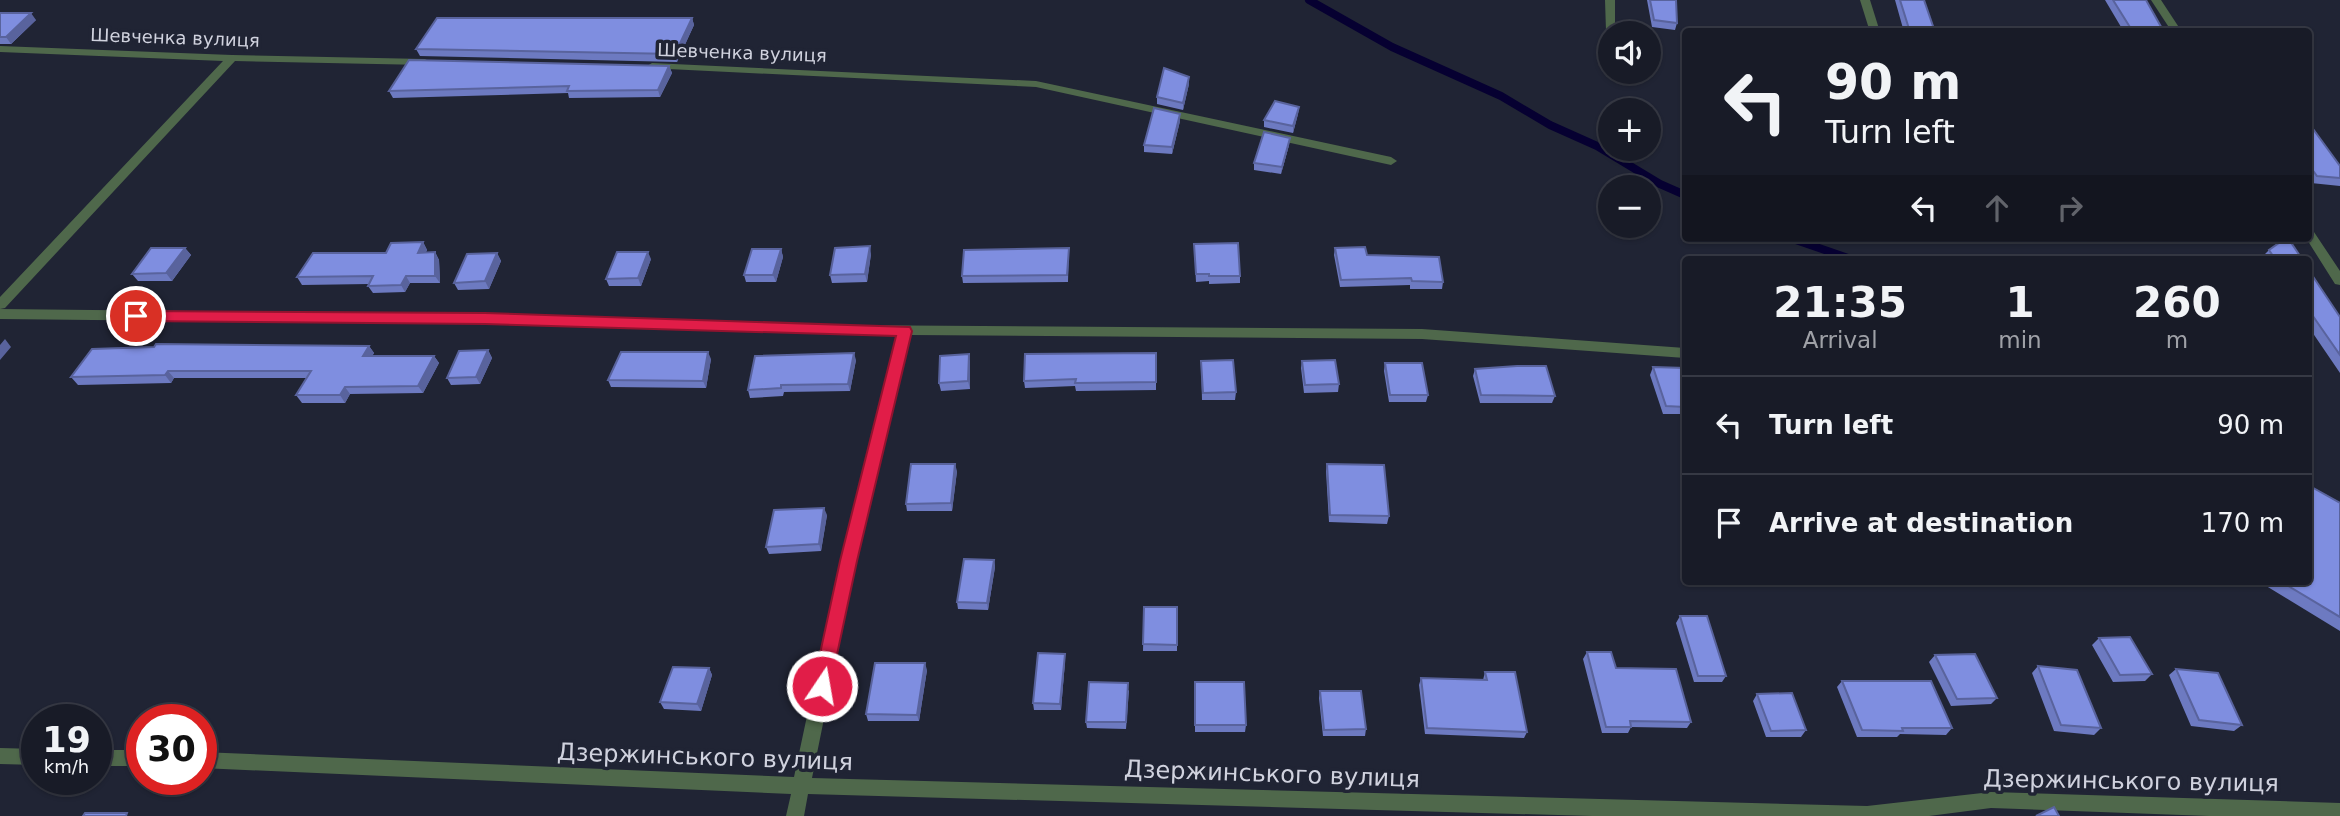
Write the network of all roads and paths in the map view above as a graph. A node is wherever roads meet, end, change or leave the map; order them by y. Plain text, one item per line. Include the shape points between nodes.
1 (1610, 0) edge
2 (1864, 0) edge
3 (2156, 0) edge
4 (1611, 21) edge
5 (1874, 28) edge
6 (2174, 28) edge
7 (0, 49) edge
8 (232, 58) junction
9 (440, 62) edge
10 (634, 66) edge
11 (1391, 161) dead end
12 (2312, 238) edge
13 (2340, 281) edge
14 (0, 305) edge
15 (0, 314) edge
16 (905, 331) junction
17 (1682, 353) edge
18 (0, 756) edge
19 (21, 757) edge
20 (217, 761) edge
21 (802, 786) junction
22 (2340, 811) edge
23 (795, 816) edge

1 - 4 street
2 - 5 street
3 - 6 street
7 - 8 street, Шевченка вулиця
8 - 9 street, Шевченка вулиця
8 - 14 street
10 - 11 street, Шевченка вулиця via 1037,84
12 - 13 street
15 - 16 street via 485,319
16 - 17 street via 1422,334
16 - 21 street via 848,561
18 - 19 street
20 - 21 street, Дзержинського вулиця
21 - 22 street, Дзержинського вулиця via 1867,815 1991,800
21 - 23 street

